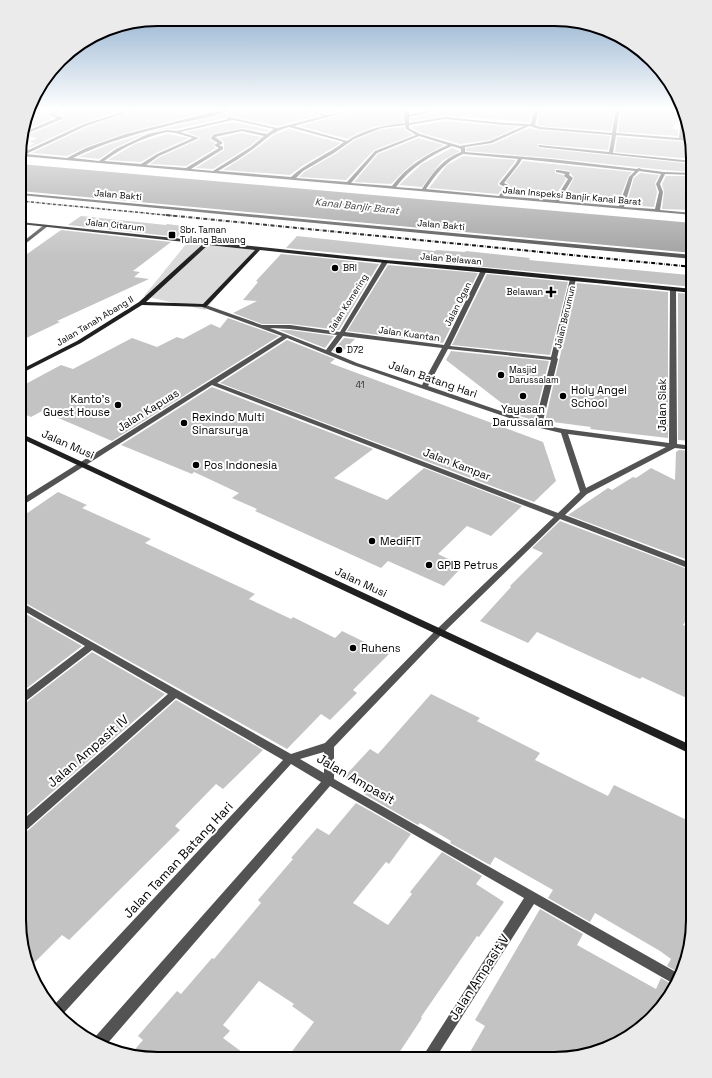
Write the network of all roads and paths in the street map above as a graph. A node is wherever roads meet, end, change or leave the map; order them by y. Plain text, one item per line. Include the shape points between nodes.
1 (60, 158) edge
2 (105, 158) edge
3 (153, 158) edge
4 (205, 158) edge
5 (236, 158) edge
6 (322, 158) edge
7 (370, 158) edge
8 (427, 158) edge
9 (451, 158) edge
10 (520, 158) edge
11 (525, 158) edge
12 (644, 158) edge
13 (68, 159) joint
14 (686, 161) edge
15 (100, 162) junction
16 (141, 166) junction
17 (639, 169) junction
18 (186, 170) junction
19 (558, 171) dead end
20 (214, 172) junction
21 (664, 173) junction
22 (686, 174) edge
23 (292, 180) junction
24 (348, 184) junction
25 (392, 188) junction
26 (423, 191) junction
27 (26, 195) edge
28 (500, 197) junction
29 (556, 202) junction
30 (620, 208) junction
31 (657, 211) junction
32 (686, 213) edge
33 (26, 224) edge
34 (46, 226) junction
35 (26, 241) edge
36 (207, 243) junction
37 (258, 249) junction
38 (686, 256) edge
39 (385, 262) junction
40 (484, 270) junction
41 (573, 279) junction
42 (673, 289) junction
43 (686, 290) edge
44 (141, 303) junction
45 (204, 306) junction
46 (261, 326) junction
47 (341, 334) junction
48 (287, 336) junction
49 (446, 348) junction
50 (327, 353) junction
51 (555, 359) junction
52 (26, 369) edge
53 (212, 383) junction
54 (424, 388) junction
55 (538, 426) junction
56 (564, 431) junction
57 (26, 437) edge
58 (673, 446) junction
59 (686, 447) edge
60 (83, 463) junction
61 (584, 492) junction
62 (26, 499) edge
63 (560, 516) junction
64 (686, 563) edge
65 (26, 607) edge
66 (440, 631) junction
67 (92, 645) junction
68 (175, 693) junction
69 (26, 696) edge
70 (329, 746) junction
71 (686, 748) edge
72 (291, 758) junction
73 (329, 780) junction
74 (26, 824) edge
75 (532, 896) junction
76 (673, 977) edge
77 (60, 1008) edge
78 (102, 1039) edge
79 (432, 1052) edge

1 - 13 street, Jalan Inspeksi Banjir Kanal Barat
2 - 15 street
3 - 16 street
4 - 18 street
5 - 20 street
6 - 23 street via 301,170
7 - 24 street
8 - 25 street via 398,179
9 - 26 street via 436,171
10 - 28 street via 501,184 508,186
11 - 17 street
12 - 14 street
13 - 15 street, Jalan Inspeksi Banjir Kanal Barat
15 - 16 street, Jalan Inspeksi Banjir Kanal Barat
16 - 18 street, Jalan Inspeksi Banjir Kanal Barat
17 - 21 street
17 - 30 street via 631,177
18 - 20 street, Jalan Inspeksi Banjir Kanal Barat
19 - 29 street via 568,173 566,176 571,178
20 - 23 street, Jalan Inspeksi Banjir Kanal Barat
21 - 22 street
21 - 31 street via 658,184 661,192
23 - 24 street, Jalan Inspeksi Banjir Kanal Barat
24 - 25 street, Jalan Inspeksi Banjir Kanal Barat
25 - 26 street, Jalan Inspeksi Banjir Kanal Barat
26 - 28 street, Jalan Inspeksi Banjir Kanal Barat
27 - 38 street, Jalan Bakti
28 - 29 street, Jalan Inspeksi Banjir Kanal Barat
29 - 30 street, Jalan Inspeksi Banjir Kanal Barat
30 - 31 street, Jalan Inspeksi Banjir Kanal Barat
31 - 32 street, Jalan Inspeksi Banjir Kanal Barat
33 - 34 street, Jalan Citarum
34 - 35 street
34 - 36 street, Jalan Citarum
36 - 37 street, Jalan Belawan
36 - 44 street, Jalan Tanah Abang II
37 - 39 street, Jalan Belawan
37 - 45 street
39 - 40 street, Jalan Belawan
39 - 47 street, Jalan Komering
40 - 41 street, Jalan Belawan
40 - 49 street, Jalan Ogan
41 - 42 street, Jalan Belawan
41 - 51 street, Jalan Berumun
42 - 43 street, Jalan Belawan
42 - 58 street, Jalan Siak
44 - 45 street
44 - 52 street, Jalan Tanah Abang II via 79,342
45 - 46 street, Jalan Batang Hari
46 - 47 street, Jalan Kuantan
46 - 48 street, Jalan Batang Hari
47 - 49 street, Jalan Kuantan
47 - 50 street, Jalan Komering
48 - 50 street, Jalan Batang Hari
48 - 53 street, Jalan Kapuas
49 - 51 street, Jalan Kuantan
49 - 54 street, Jalan Ogan
50 - 54 street, Jalan Batang Hari
51 - 55 street, Jalan Berumun
53 - 60 street, Jalan Kapuas
53 - 63 street, Jalan Kampar
54 - 55 street, Jalan Batang Hari
55 - 56 street, Jalan Batang Hari
56 - 58 street, Jalan Batang Hari
56 - 61 street
57 - 60 street, Jalan Musi
58 - 59 street, Jalan Batang Hari
58 - 61 street, Jalan Siak
60 - 62 street, Jalan Kapuas
60 - 66 street, Jalan Musi
61 - 63 street
63 - 64 street, Jalan Kampar
63 - 66 street
65 - 67 street, Jalan Ampasit
66 - 70 street, Jalan Taman Batang Hari
66 - 71 street, Jalan Musi
67 - 68 street, Jalan Ampasit
67 - 69 street
68 - 72 street, Jalan Ampasit
68 - 74 street, Jalan Ampasit IV
70 - 72 street, Jalan Taman Batang Hari
70 - 73 street
72 - 73 street, Jalan Ampasit
72 - 77 street, Jalan Taman Batang Hari
73 - 75 street, Jalan Ampasit
73 - 78 street
75 - 76 street, Jalan Ampasit
75 - 79 street, Jalan Ampasit V

